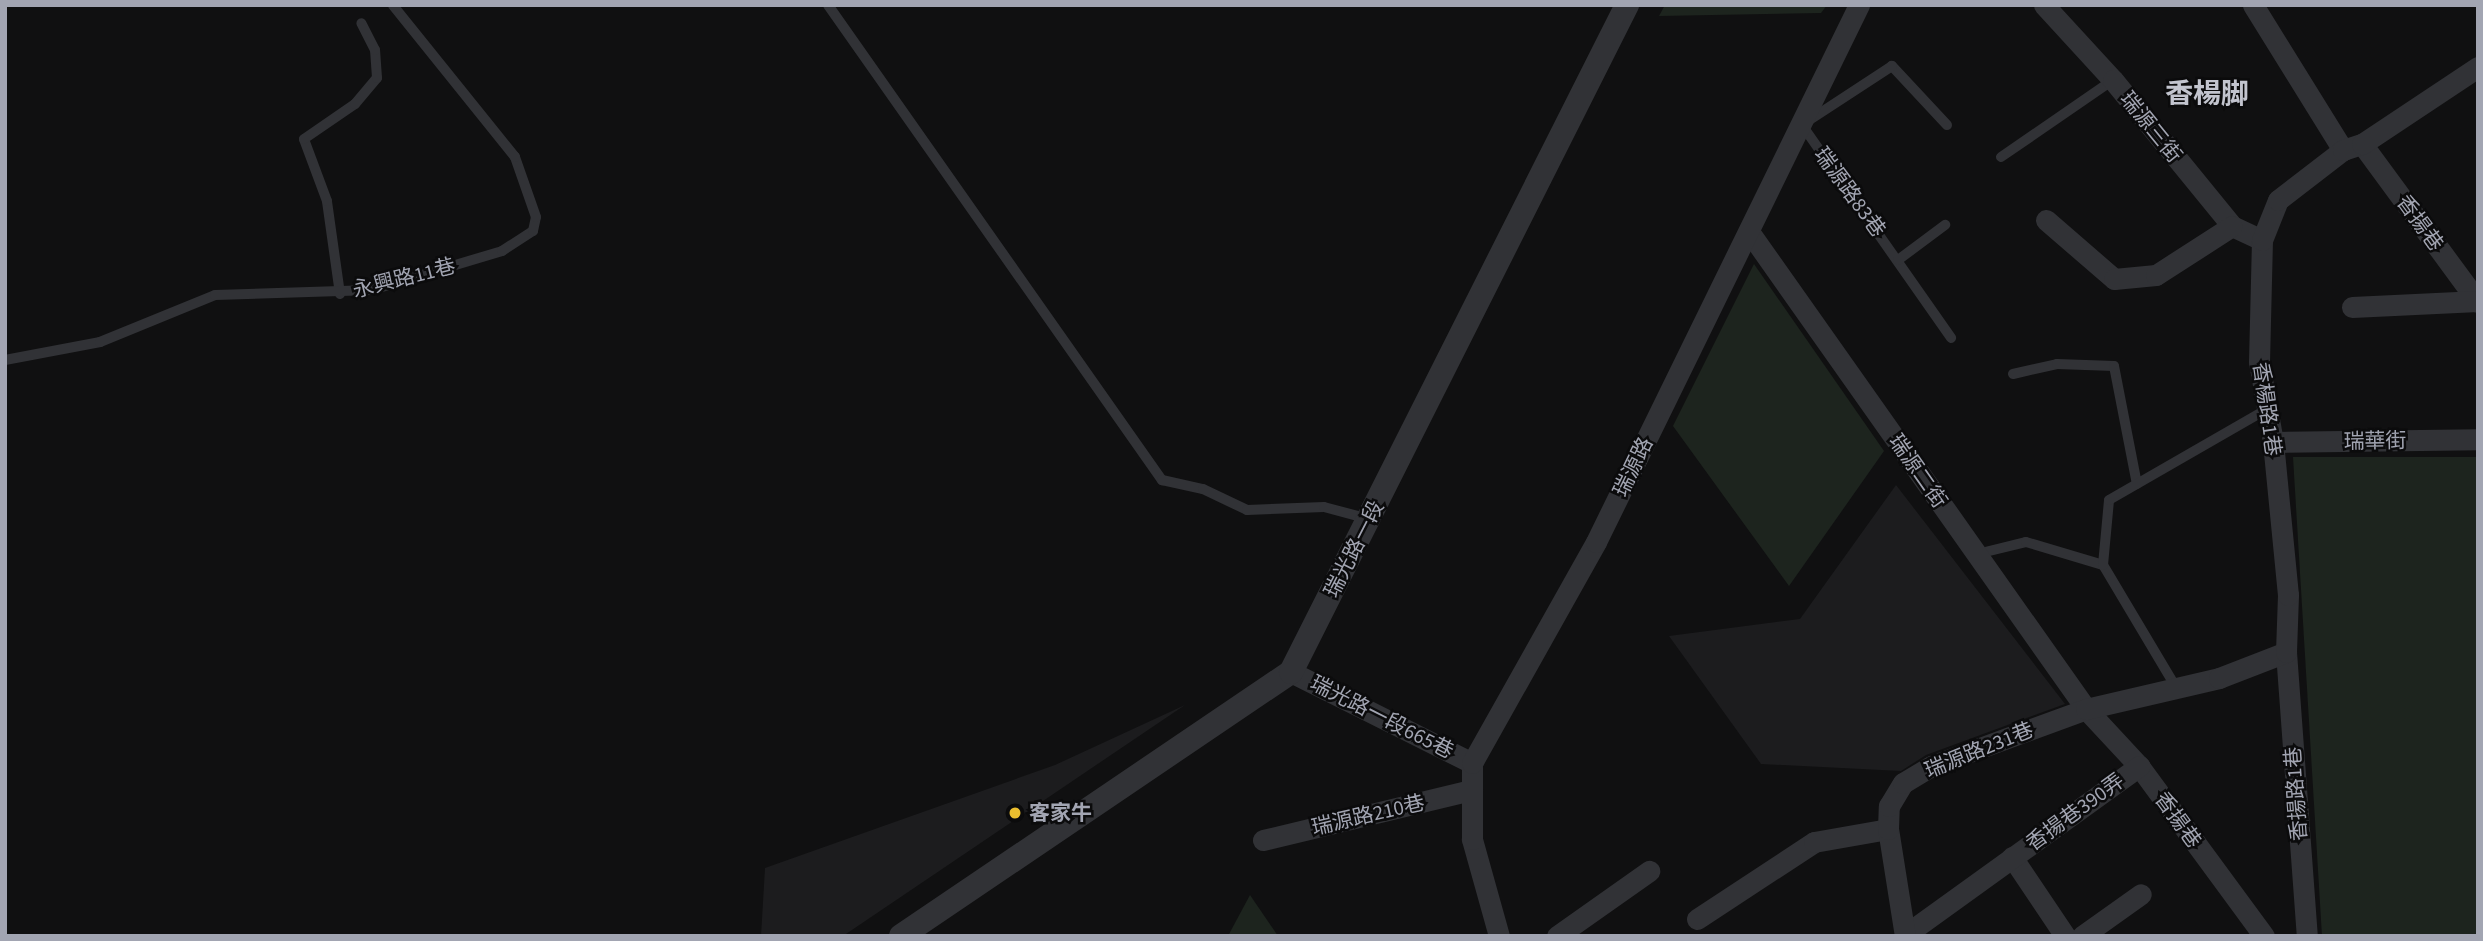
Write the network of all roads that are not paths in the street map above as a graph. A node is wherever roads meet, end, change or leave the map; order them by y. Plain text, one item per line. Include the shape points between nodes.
1 (393, 5) edge
2 (828, 5) edge
3 (1627, 5) edge
4 (1859, 5) edge
5 (2253, 5) edge
6 (2050, 7) edge
7 (360, 23) dead end
8 (2478, 67) edge
9 (2113, 80) junction
10 (1802, 125) junction
11 (1947, 125) dead end
12 (2353, 147) junction
13 (2001, 157) dead end
14 (2046, 220) dead end
15 (1945, 225) dead end
16 (2232, 226) junction
17 (1750, 233) junction
18 (2262, 240) junction
19 (1898, 260) junction
20 (340, 294) junction
21 (2478, 302) edge
22 (2351, 307) dead end
23 (1951, 338) dead end
24 (5, 360) edge
25 (2013, 374) dead end
26 (2267, 409) junction
27 (2478, 439) edge
28 (2273, 442) junction
29 (2137, 484) junction
30 (1370, 519) junction
31 (1977, 554) junction
32 (2103, 565) junction
33 (2286, 653) junction
34 (1291, 672) junction
35 (2177, 689) junction
36 (2086, 709) junction
37 (1472, 763) junction
38 (2139, 766) junction
39 (1472, 790) junction
40 (1888, 829) junction
41 (1263, 840) dead end
42 (2012, 857) junction
43 (1649, 871) dead end
44 (2141, 894) dead end
45 (1697, 919) dead end
46 (1905, 935) edge
47 (901, 936) edge
48 (1499, 936) edge
49 (1557, 936) edge
50 (2065, 936) edge
51 (2082, 936) edge
52 (2264, 936) edge
53 (2307, 936) edge

1 - 20 lane, 永興路11巷 via 515,157 536,217 533,231 502,251 372,290
2 - 30 lane via 1162,480 1203,489 1247,510 1324,507
3 - 30 street, 瑞光路一段
4 - 10 street, 瑞源路
5 - 12 street, 香揚巷
6 - 9 street, 瑞源三街
7 - 20 lane via 374,50 377,78 355,104 304,139 327,201
8 - 12 street, 香楊路1巷
9 - 13 lane
9 - 16 street, 瑞源三街
10 - 11 lane via 1892,66
10 - 17 street, 瑞源路
10 - 19 lane, 瑞源路83巷
12 - 18 street, 香楊路1巷 via 2278,200
12 - 21 street, 香揚巷
14 - 16 street via 2114,279 2156,275
15 - 19 lane
16 - 18 street, 瑞源三街
17 - 31 street, 瑞源二街
17 - 37 street, 瑞源路 via 1596,542
18 - 26 street, 香楊路1巷 via 2259,362
19 - 23 lane, 瑞源路83巷
20 - 24 lane, 永興路11巷 via 215,296 100,342
21 - 22 street, 香揚巷
25 - 29 lane via 2057,364 2114,366
26 - 28 street, 香楊路1巷
26 - 29 lane
27 - 28 street, 瑞華街
28 - 33 street, 香楊路1巷 via 2288,595
29 - 32 lane via 2109,500
30 - 34 street, 瑞光路一段
31 - 32 lane via 2026,542
31 - 36 street, 瑞源二街
32 - 35 lane
33 - 35 street
33 - 53 street, 香揚路1巷
34 - 37 street, 瑞光路一段665巷
34 - 47 street, 瑞光路一段
35 - 36 street
36 - 38 street, 香揚巷
36 - 40 street, 瑞源路231巷 via 1931,766 1913,777 1889,806
37 - 39 street, 瑞源路
38 - 42 street, 香揚巷390弄
38 - 52 street, 香揚巷
39 - 41 street, 瑞源路210巷
39 - 48 street, 瑞源路 via 1472,839
40 - 45 street via 1814,842
40 - 46 street, 瑞源路231巷
42 - 46 street, 香揚巷390弄
42 - 50 street
43 - 49 street
44 - 51 street

